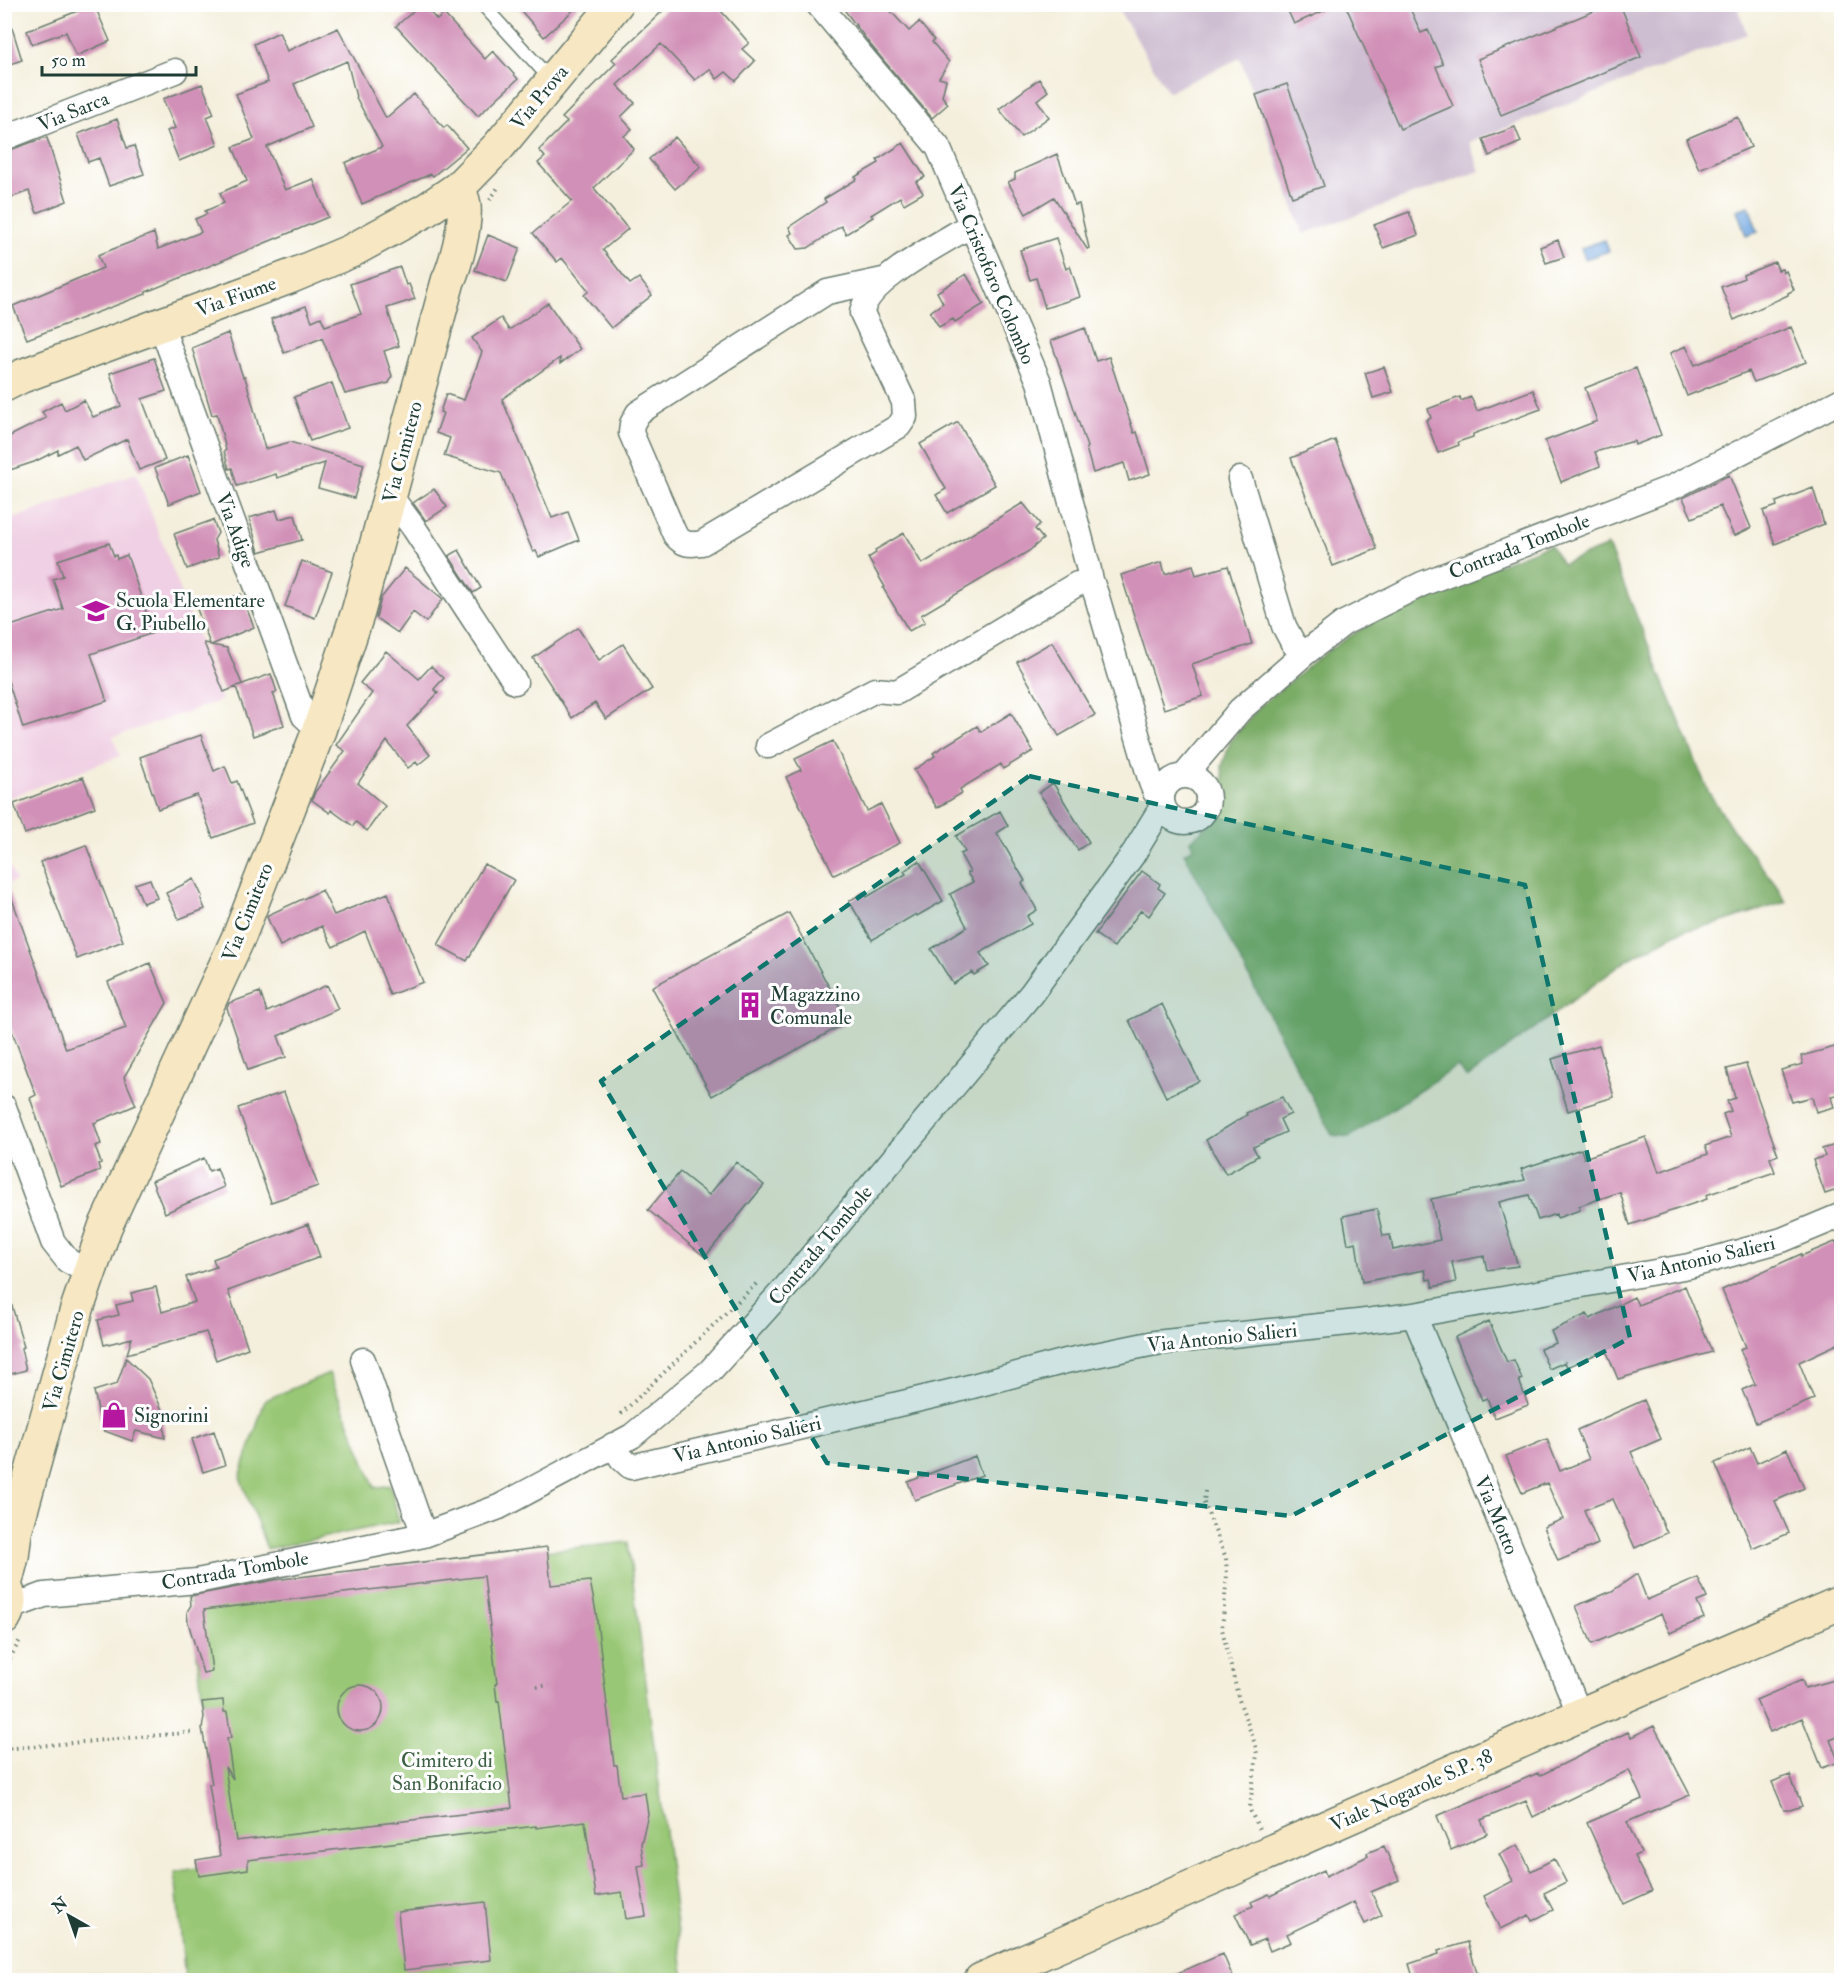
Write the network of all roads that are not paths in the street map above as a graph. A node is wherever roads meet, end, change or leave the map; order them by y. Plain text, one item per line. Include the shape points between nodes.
1 (482, 4) edge
2 (616, 4) edge
3 (818, 4) edge
4 (175, 71) dead end
5 (552, 82) junction
6 (4, 138) edge
7 (459, 188) junction
8 (426, 210) junction
9 (971, 225) junction
10 (883, 280) junction
11 (448, 281) junction
12 (840, 288) junction
13 (862, 313) junction
14 (160, 325) junction
15 (4, 385) edge
16 (1842, 400) edge
17 (1240, 479) dead end
18 (391, 497) junction
19 (1090, 582) junction
20 (1304, 654) junction
21 (515, 682) dead end
22 (319, 730) junction
23 (1222, 731) junction
24 (768, 746) dead end
25 (1145, 761) junction
26 (1182, 776) junction
27 (1208, 797) junction
28 (1162, 803) junction
29 (1188, 822) junction
30 (1132, 856) junction
31 (4, 1107) edge
32 (1842, 1215) edge
33 (90, 1273) junction
34 (1414, 1315) junction
35 (363, 1360) dead end
36 (613, 1445) junction
37 (424, 1535) junction
38 (10, 1539) edge
39 (1842, 1602) edge
40 (8, 1607) edge
41 (1580, 1715) junction
42 (981, 1980) edge

1 - 5 lane
2 - 5 street, Via Prova
3 - 9 street, Via Cristoforo Colombo via 938,147
4 - 6 street, Via Sarca
5 - 7 street, Via Prova
7 - 8 street, Via Fiume
7 - 11 street, Via Cimitero via 464,206 463,225
8 - 11 street, Via Cimitero via 438,238
8 - 14 street, Via Fiume via 351,251
9 - 10 street
9 - 19 street, Via Cristoforo Colombo via 1039,382
10 - 12 street
10 - 13 street via 862,305
11 - 18 street, Via Cimitero
12 - 13 street
12 - 13 street via 638,413 631,433 681,542 702,543 899,426 905,417 904,402
14 - 15 street, Via Fiume
14 - 22 street, Via Adige via 304,716
16 - 20 street, Contrada Tombole via 1673,487 1422,584 1344,623
17 - 20 street via 1284,626
18 - 21 street
18 - 22 street, Via Cimitero
19 - 24 street via 1077,584 897,692 874,690
19 - 25 street, Via Cristoforo Colombo
20 - 23 street, Contrada Tombole
22 - 33 street, Via Cimitero via 240,934 105,1227
23 - 26 street, Contrada Tombole
23 - 27 street, Contrada Tombole
25 - 26 street
25 - 28 street, Via Cristoforo Colombo
26 - 27 street via 1198,780
26 - 28 street via 1166,785
27 - 29 street via 1204,811
28 - 29 street via 1175,820
28 - 30 street, Contrada Tombole
29 - 30 street, Contrada Tombole via 1162,833
30 - 36 street, Contrada Tombole via 1031,994 786,1287 710,1371 632,1436
31 - 33 street via 53,1242 68,1261
32 - 34 street, Via Antonio Salieri via 1782,1240 1689,1266
33 - 38 street, Via Cimitero
34 - 36 street, Via Antonio Salieri via 1155,1343 631,1467
34 - 41 street, Via Motto
35 - 37 street
36 - 37 street, Contrada Tombole via 499,1507
37 - 40 street, Contrada Tombole via 197,1581 44,1595
38 - 40 street, Via Cimitero
39 - 41 street, Viale Nogarole S.P. 38
41 - 42 street, Viale Nogarole S.P. 38

